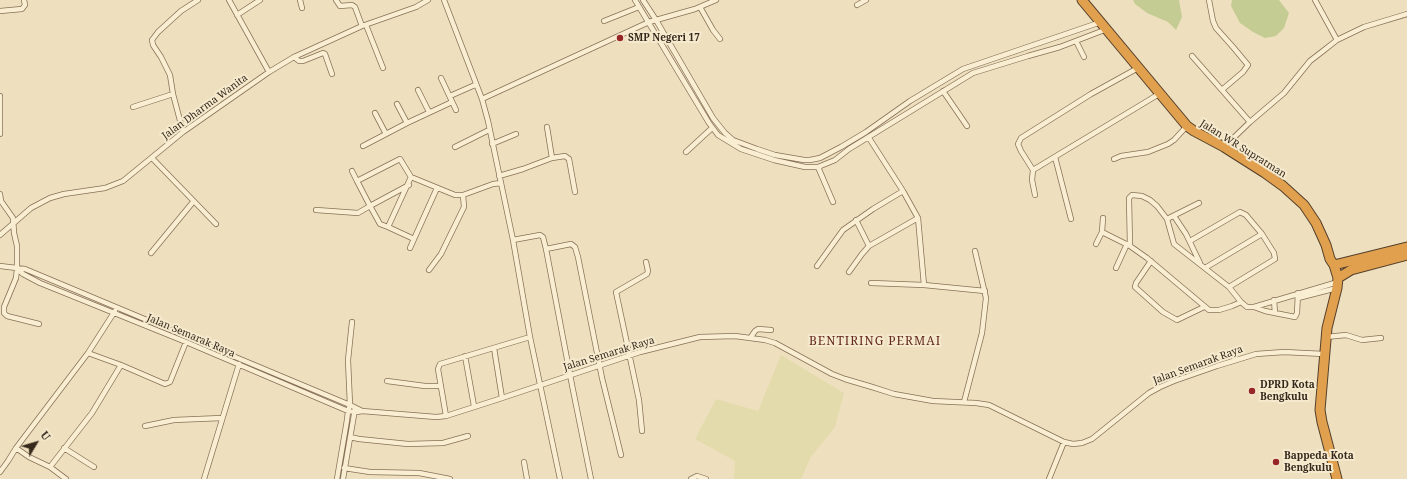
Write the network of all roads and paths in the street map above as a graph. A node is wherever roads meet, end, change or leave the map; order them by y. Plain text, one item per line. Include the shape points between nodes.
1 (24, 0) edge
2 (198, 0) edge
3 (229, 0) edge
4 (260, 0) edge
5 (300, 0) edge
6 (336, 0) edge
7 (444, 0) edge
8 (634, 0) edge
9 (643, 0) edge
10 (716, 0) edge
11 (866, 0) edge
12 (1082, 0) edge
13 (1209, 0) edge
14 (1315, 0) edge
15 (425, 1) edge
16 (857, 5) dead end
17 (700, 7) junction
18 (302, 8) dead end
19 (639, 8) junction
20 (0, 11) edge
21 (1407, 14) edge
22 (238, 15) junction
23 (656, 20) junction
24 (604, 21) dead end
25 (649, 22) junction
26 (364, 26) junction
27 (1104, 26) junction
28 (720, 39) dead end
29 (1337, 40) junction
30 (1076, 41) junction
31 (1192, 56) dead end
32 (294, 57) junction
33 (1084, 57) dead end
34 (382, 68) dead end
35 (1138, 68) junction
36 (269, 72) junction
37 (332, 74) dead end
38 (441, 78) dead end
39 (476, 85) junction
40 (418, 90) dead end
41 (1223, 90) junction
42 (943, 91) junction
43 (173, 94) junction
44 (1160, 94) junction
45 (0, 96) edge
46 (450, 96) junction
47 (482, 100) junction
48 (910, 101) junction
49 (452, 102) junction
50 (397, 104) dead end
51 (134, 107) dead end
52 (915, 108) junction
53 (456, 110) dead end
54 (429, 112) junction
55 (375, 113) dead end
56 (1250, 122) junction
57 (407, 123) junction
58 (968, 126) dead end
59 (1187, 126) junction
60 (547, 127) dead end
61 (712, 128) junction
62 (489, 130) junction
63 (183, 132) junction
64 (0, 134) edge
65 (386, 134) junction
66 (516, 134) dead end
67 (869, 138) junction
68 (492, 144) junction
69 (363, 146) dead end
70 (455, 147) dead end
71 (1224, 147) junction
72 (686, 152) dead end
73 (1055, 157) junction
74 (152, 158) junction
75 (552, 158) junction
76 (1114, 159) dead end
77 (804, 160) junction
78 (805, 167) junction
79 (818, 167) junction
80 (1033, 170) junction
81 (352, 171) dead end
82 (411, 177) junction
83 (500, 180) junction
84 (357, 181) junction
85 (409, 185) junction
86 (437, 188) junction
87 (903, 191) junction
88 (575, 192) dead end
89 (0, 194) edge
90 (463, 195) junction
91 (1036, 196) dead end
92 (193, 202) junction
93 (833, 202) dead end
94 (1199, 203) dead end
95 (370, 206) junction
96 (316, 210) dead end
97 (1174, 216) junction
98 (918, 218) junction
99 (1071, 218) dead end
100 (1103, 218) dead end
101 (1167, 219) junction
102 (856, 220) junction
103 (14, 224) junction
104 (216, 224) dead end
105 (388, 227) junction
106 (1102, 232) junction
107 (1262, 234) junction
108 (0, 235) edge
109 (414, 239) junction
110 (513, 240) junction
111 (1190, 241) junction
112 (1096, 244) dead end
113 (1128, 245) junction
114 (869, 246) junction
115 (1407, 247) edge
116 (410, 248) dead end
117 (546, 249) junction
118 (975, 251) dead end
119 (151, 253) dead end
120 (1407, 255) edge
121 (1151, 261) junction
122 (646, 262) dead end
123 (1201, 265) junction
124 (1334, 265) junction
125 (0, 266) edge
126 (817, 266) dead end
127 (1116, 268) dead end
128 (1205, 268) junction
129 (17, 269) junction
130 (429, 270) dead end
131 (849, 272) dead end
132 (872, 283) dead end
133 (1337, 283) junction
134 (924, 285) junction
135 (1229, 287) junction
136 (985, 290) junction
137 (1298, 295) junction
138 (1274, 300) junction
139 (1241, 302) junction
140 (1204, 307) junction
141 (1254, 307) junction
142 (116, 308) junction
143 (114, 313) junction
144 (1275, 313) junction
145 (352, 322) dead end
146 (39, 324) dead end
147 (771, 330) dead end
148 (530, 337) junction
149 (751, 337) junction
150 (1326, 337) junction
151 (1381, 338) dead end
152 (186, 342) junction
153 (494, 348) junction
154 (88, 353) junction
155 (1324, 354) junction
156 (628, 355) junction
157 (465, 356) junction
158 (240, 360) junction
159 (121, 365) junction
160 (600, 365) junction
161 (240, 366) junction
162 (570, 375) junction
163 (285, 378) junction
164 (387, 381) dead end
165 (283, 384) junction
166 (541, 385) junction
167 (442, 386) junction
168 (502, 398) junction
169 (964, 402) junction
170 (474, 406) junction
171 (353, 408) junction
172 (348, 411) junction
173 (446, 416) junction
174 (222, 418) junction
175 (145, 426) dead end
176 (642, 431) dead end
177 (468, 436) dead end
178 (350, 437) junction
179 (1064, 442) junction
180 (16, 448) junction
181 (64, 448) junction
182 (621, 455) dead end
183 (524, 462) dead end
184 (50, 467) junction
185 (94, 467) dead end
186 (344, 468) junction
187 (0, 472) edge
188 (63, 478) edge
189 (204, 479) edge
190 (337, 479) edge
191 (343, 479) edge
192 (450, 479) edge
193 (528, 479) edge
194 (560, 479) edge
195 (591, 479) edge
196 (691, 479) edge
197 (706, 479) edge
198 (1049, 479) edge
199 (1337, 479) edge

1 - 20 street via 25,5 20,10
2 - 43 street via 181,11 152,40 170,75
3 - 22 street
4 - 22 street
5 - 18 street
6 - 26 street via 340,6 355,7
7 - 39 street
8 - 19 street
9 - 23 street
10 - 17 street
11 - 16 street
12 - 27 highway, Jalan WR Supratman
13 - 41 street via 1216,28 1248,65
14 - 29 street
15 - 26 street, Jalan Dharma Wanita via 404,12
17 - 23 street
17 - 28 street
19 - 24 street
19 - 25 street
21 - 29 street via 1364,27
22 - 36 street
23 - 25 street
23 - 77 street via 725,133 733,140 757,149
25 - 47 street
25 - 61 street
26 - 32 street, Jalan Dharma Wanita
26 - 34 street
27 - 30 street
27 - 35 highway, Jalan WR Supratman
27 - 48 street via 974,64
29 - 56 street via 1310,61 1284,93
30 - 33 street
30 - 42 street via 973,73
31 - 41 street
32 - 36 street, Jalan Dharma Wanita
32 - 37 street via 303,61 323,53
35 - 44 highway, Jalan WR Supratman
35 - 80 street via 1021,138 1018,144
36 - 63 street, Jalan Dharma Wanita
38 - 46 street
39 - 46 street
39 - 47 street
40 - 54 street
41 - 56 street
42 - 52 street
42 - 58 street
43 - 51 street
43 - 63 street
44 - 59 highway, Jalan WR Supratman
44 - 73 street
45 - 64 street
46 - 49 street
47 - 62 street
48 - 52 street
48 - 77 street via 841,147 820,158
49 - 53 street
49 - 54 street
50 - 57 street
52 - 67 street
54 - 57 street
55 - 65 street
56 - 71 street
57 - 65 street
59 - 71 highway, Jalan WR Supratman
59 - 76 street via 1168,144 1148,152
60 - 75 street
61 - 72 street
61 - 78 street via 723,139 741,149
62 - 68 street
62 - 70 street
63 - 74 street, Jalan Dharma Wanita
65 - 69 street
66 - 68 street
67 - 79 street via 835,160
67 - 87 street
68 - 83 street
71 - 124 highway, Jalan WR Supratman via 1283,186 1304,205 1316,223
73 - 80 street
73 - 99 street
74 - 92 street
74 - 103 street, Jalan Dharma Wanita via 119,183 50,198 31,208
75 - 83 street
75 - 88 street via 568,158
77 - 78 street
78 - 79 street
79 - 93 street
80 - 91 street via 1032,180
81 - 84 street
82 - 84 street via 400,159
82 - 85 street
82 - 86 street
83 - 90 street
83 - 110 street
84 - 95 street
85 - 95 street
85 - 105 street
86 - 90 street via 455,195
86 - 109 street
87 - 98 street
87 - 102 street
89 - 103 street via 1,201 13,218
90 - 130 street via 464,206 441,254
92 - 104 street
92 - 119 street
94 - 97 street
95 - 96 street via 358,213
95 - 105 street via 380,224
97 - 101 street
97 - 111 street
98 - 114 street
98 - 134 street
100 - 106 street
101 - 113 street via 1150,200 1132,195 1128,200
101 - 123 street via 1174,244
102 - 114 street
102 - 126 street via 843,230
103 - 108 street, Jalan Dharma Wanita
103 - 129 street
105 - 109 street
106 - 112 street
106 - 113 street
107 - 111 street via 1246,215 1240,212
107 - 128 street
107 - 135 street via 1275,259
109 - 116 street
110 - 117 street via 542,236
110 - 148 street
111 - 123 street
113 - 121 street
113 - 127 street
114 - 131 street
115 - 124 highway
117 - 160 street via 571,244 575,247
117 - 162 street
118 - 136 street
120 - 133 highway via 1351,270
121 - 140 street
121 - 140 street via 1135,287 1163,312 1177,320
122 - 156 street via 647,274 616,292
123 - 128 street
124 - 133 highway, Jalan WR Supratman
125 - 129 street, Jalan Semarak Raya
128 - 135 street
129 - 142 street, Jalan Semarak Raya via 25,269
129 - 143 street, Jalan Semarak Raya via 40,284
129 - 146 street via 4,312 7,316
132 - 134 street
133 - 137 street
133 - 150 highway, Jalan WR Supratman
134 - 136 street
135 - 139 street
136 - 169 street via 982,333
137 - 138 street
137 - 144 street via 1297,312 1294,317
138 - 141 street
138 - 144 street
139 - 140 street via 1212,311
139 - 141 street via 1247,307
141 - 144 street
142 - 143 street
142 - 158 street, Jalan Semarak Raya
143 - 152 street, Jalan Semarak Raya
143 - 154 street
145 - 171 street via 348,360
147 - 149 street via 758,329
148 - 153 street
148 - 166 street
149 - 156 street, Jalan Semarak Raya via 700,337
149 - 169 street, Jalan Semarak Raya via 775,343 845,379 905,396 933,401
150 - 151 street via 1346,335 1362,340
150 - 155 highway, Jalan WR Supratman
152 - 159 street via 169,383 165,384
152 - 161 street, Jalan Semarak Raya
153 - 157 street
153 - 168 street
154 - 159 street
154 - 180 street
155 - 179 street, Jalan Semarak Raya via 1256,354 1217,366 1155,389 1092,439 1073,444
155 - 199 highway, Jalan WR Supratman via 1320,410
156 - 160 street, Jalan Semarak Raya
156 - 176 street via 639,400
157 - 167 street via 440,364 438,369
157 - 170 street
158 - 161 street
158 - 163 street, Jalan Semarak Raya
159 - 181 street via 92,413
160 - 162 street, Jalan Semarak Raya
160 - 182 street
161 - 165 street, Jalan Semarak Raya
161 - 174 street
162 - 166 street, Jalan Semarak Raya
162 - 195 street
163 - 165 street
163 - 171 street, Jalan Semarak Raya
164 - 167 street
165 - 172 street, Jalan Semarak Raya
166 - 168 street, Jalan Semarak Raya
166 - 194 street
167 - 173 street
168 - 170 street, Jalan Semarak Raya
169 - 179 street, Jalan Semarak Raya via 994,407
170 - 173 street, Jalan Semarak Raya
171 - 172 street
171 - 173 street, Jalan Semarak Raya via 362,411
171 - 178 street
172 - 190 street
174 - 175 street via 174,420
174 - 189 street
177 - 178 street via 443,443 408,444
178 - 186 street
179 - 198 street
180 - 184 street
180 - 187 street
181 - 184 street
181 - 185 street
183 - 193 street
184 - 188 street
186 - 191 street
186 - 192 street via 370,472 419,473
196 - 197 street via 697,476

